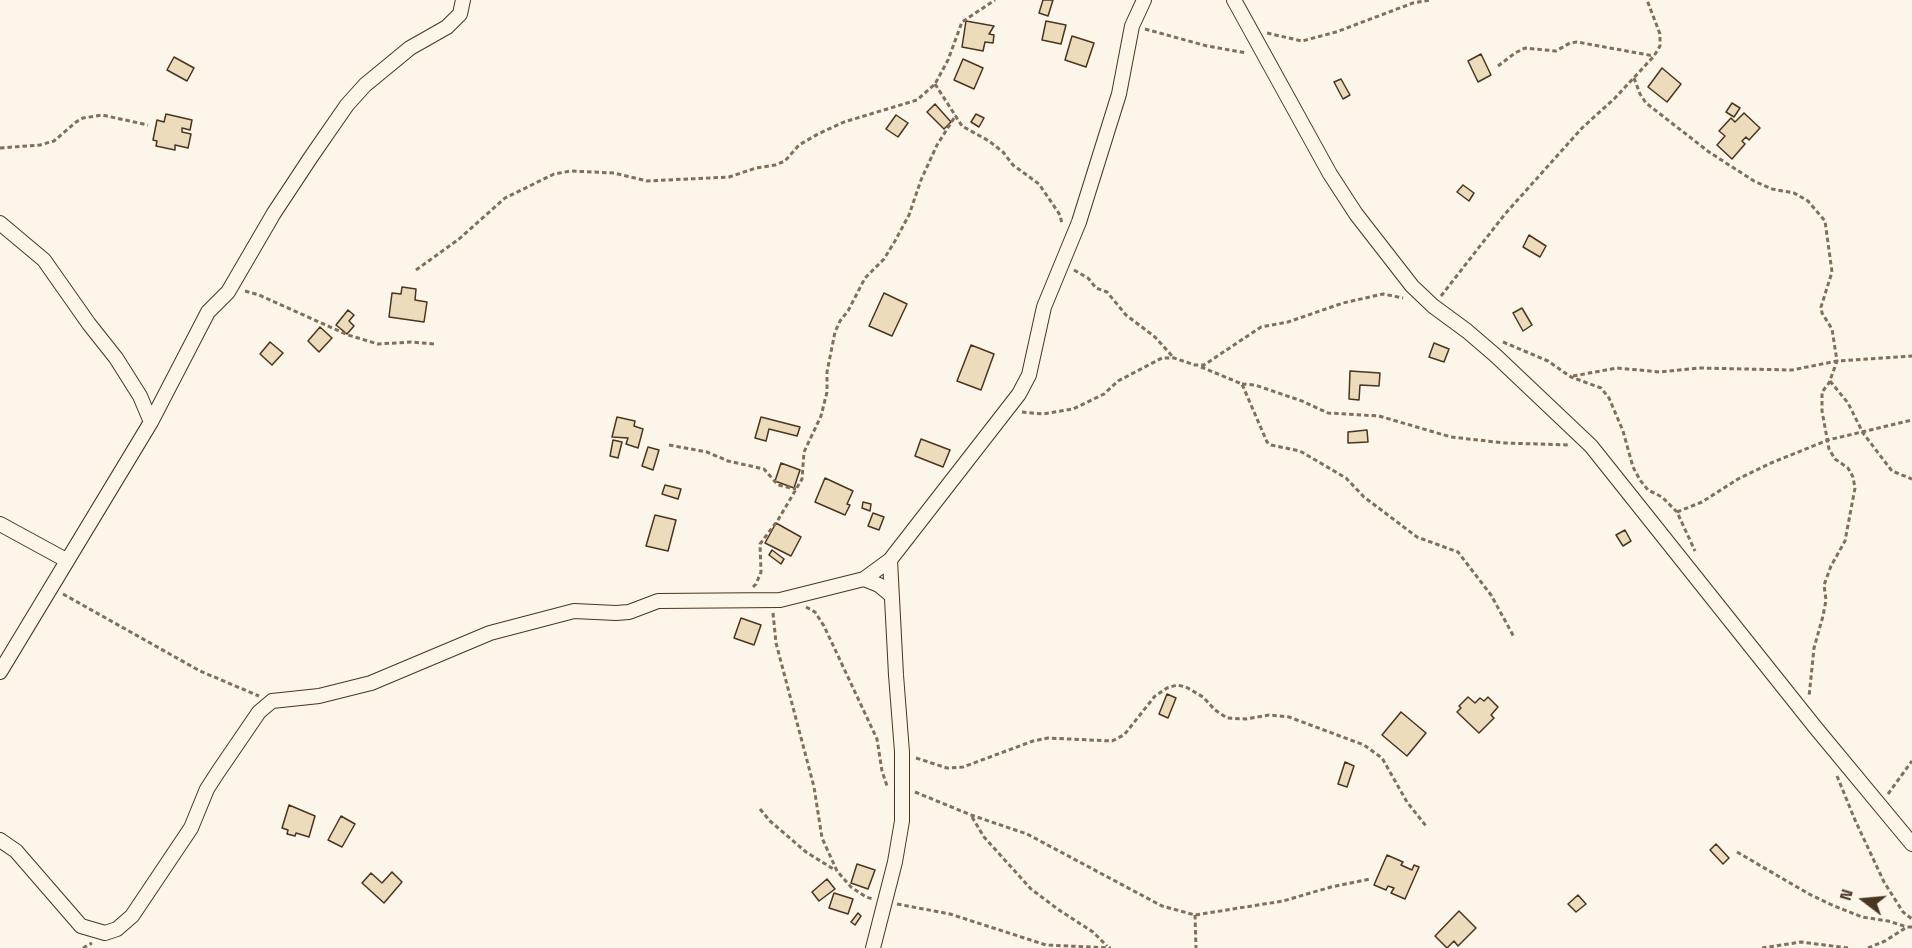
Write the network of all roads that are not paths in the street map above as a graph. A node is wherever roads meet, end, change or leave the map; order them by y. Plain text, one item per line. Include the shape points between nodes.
1 (463, 0) edge
2 (1144, 0) edge
3 (1234, 0) edge
4 (0, 224) edge
5 (151, 422) junction
6 (0, 524) edge
7 (66, 560) junction
8 (890, 560) junction
9 (864, 579) junction
10 (891, 595) junction
11 (0, 672) edge
12 (0, 840) edge
13 (1912, 844) edge
14 (873, 948) edge

1 - 5 street via 460,14 447,27 410,48 347,105 274,213 228,292 208,312
2 - 8 street via 1132,26 1116,104 1079,222 1044,307 1029,375 1019,394
3 - 13 street via 1330,174 1412,286 1495,355 1590,446
4 - 5 street via 44,260 116,358
5 - 7 street
6 - 7 street
7 - 11 street
8 - 9 street
8 - 10 street
9 - 10 street
9 - 12 street via 772,601 658,601 629,612 574,611 490,633 371,683 319,696 272,701 259,712 207,789 191,828 132,916 117,929 105,933 81,926 16,851
10 - 14 street via 902,752 902,821

